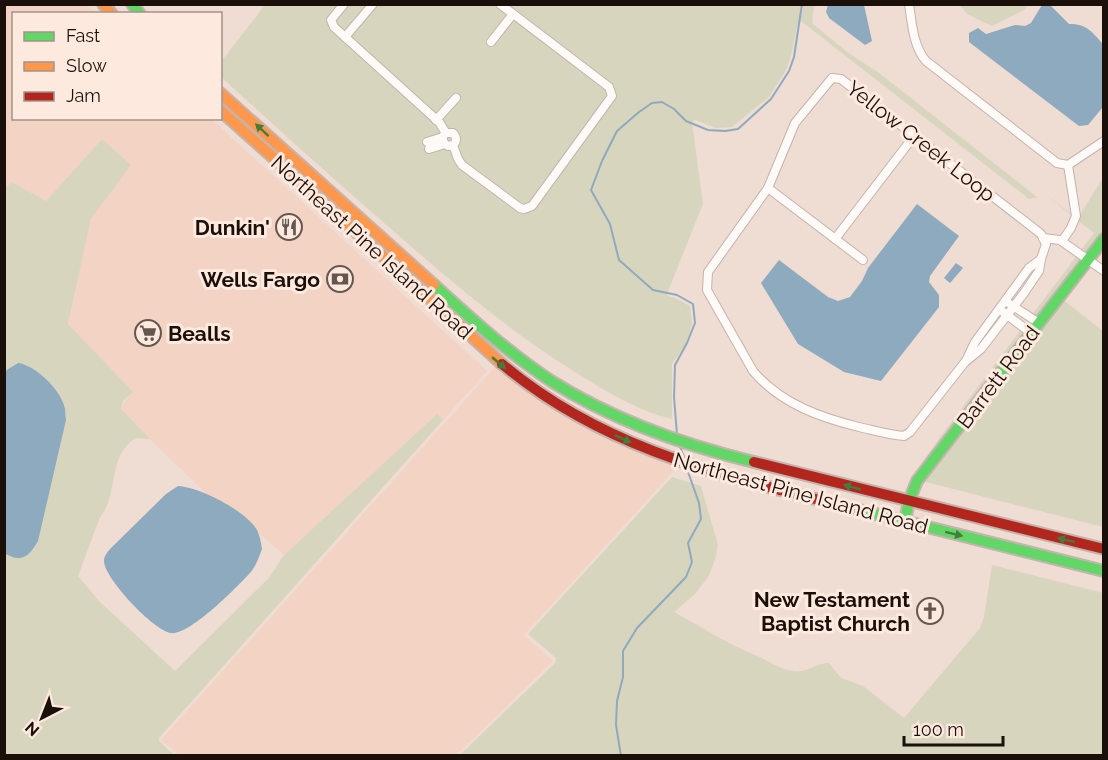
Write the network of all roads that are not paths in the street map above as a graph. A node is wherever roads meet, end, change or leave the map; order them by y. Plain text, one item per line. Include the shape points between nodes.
1 (344, 4) edge
2 (373, 4) edge
3 (500, 4) edge
4 (909, 4) edge
5 (513, 14) junction
6 (345, 37) junction
7 (491, 42) dead end
8 (222, 95) edge
9 (456, 98) dead end
10 (222, 112) edge
11 (436, 120) junction
12 (914, 136) junction
13 (447, 140) junction
14 (1104, 141) edge
15 (428, 145) dead end
16 (1068, 165) junction
17 (768, 188) junction
18 (836, 238) junction
19 (1043, 238) junction
20 (1104, 239) edge
21 (1062, 241) junction
22 (1041, 259) junction
23 (1088, 259) junction
24 (863, 260) dead end
25 (1104, 271) edge
26 (403, 274) junction
27 (1023, 277) junction
28 (1031, 282) junction
29 (1006, 301) junction
30 (1014, 306) junction
31 (999, 310) junction
32 (1007, 315) junction
33 (1039, 323) junction
34 (480, 328) junction
35 (1031, 333) junction
36 (981, 334) junction
37 (988, 340) junction
38 (965, 362) junction
39 (909, 501) junction
40 (905, 521) junction
41 (1104, 549) edge
42 (1104, 571) edge

1 - 6 street via 332,23
2 - 6 street
3 - 5 street
4 - 16 street via 918,49 926,61 1057,163
5 - 7 street
5 - 13 street via 609,87 612,96 528,208 520,208 462,165
6 - 11 street
34 -> 8 main road, Northeast Pine Island Road
9 - 11 street
10 - 26 main road, Northeast Pine Island Road
11 - 13 street
12 - 17 street, Yellow Creek Loop via 841,79 832,78 795,123
12 - 18 street
12 - 19 street, Yellow Creek Loop
13 - 15 street
14 - 16 street
16 - 21 street via 1076,216
17 - 18 street
17 - 38 street, Yellow Creek Loop via 715,260 706,281 707,290 762,382 813,414 904,436
18 - 24 street
19 - 21 street
19 - 22 street via 1046,244
20 - 23 main road, Barrett Road
21 - 23 street
22 - 27 street
22 - 28 street
23 - 25 street
23 - 33 main road, Barrett Road
26 - 34 main road via 421,279
26 -> 40 main road, Northeast Pine Island Road via 485,351 533,389 630,442 694,467
27 - 28 street
27 - 29 street
28 - 30 street
29 - 30 street
29 - 31 street
30 - 32 street
30 - 33 street
31 - 32 street
31 - 36 street
32 - 35 street
32 - 37 street
33 - 35 main road, Barrett Road
39 -> 34 main road, Northeast Pine Island Road via 667,438 572,393
35 - 39 main road, Barrett Road via 917,481
36 - 37 street
36 - 38 street
37 - 38 street
39 - 40 main road, Barrett Road
41 -> 39 main road, Northeast Pine Island Road
40 -> 42 main road, Northeast Pine Island Road

